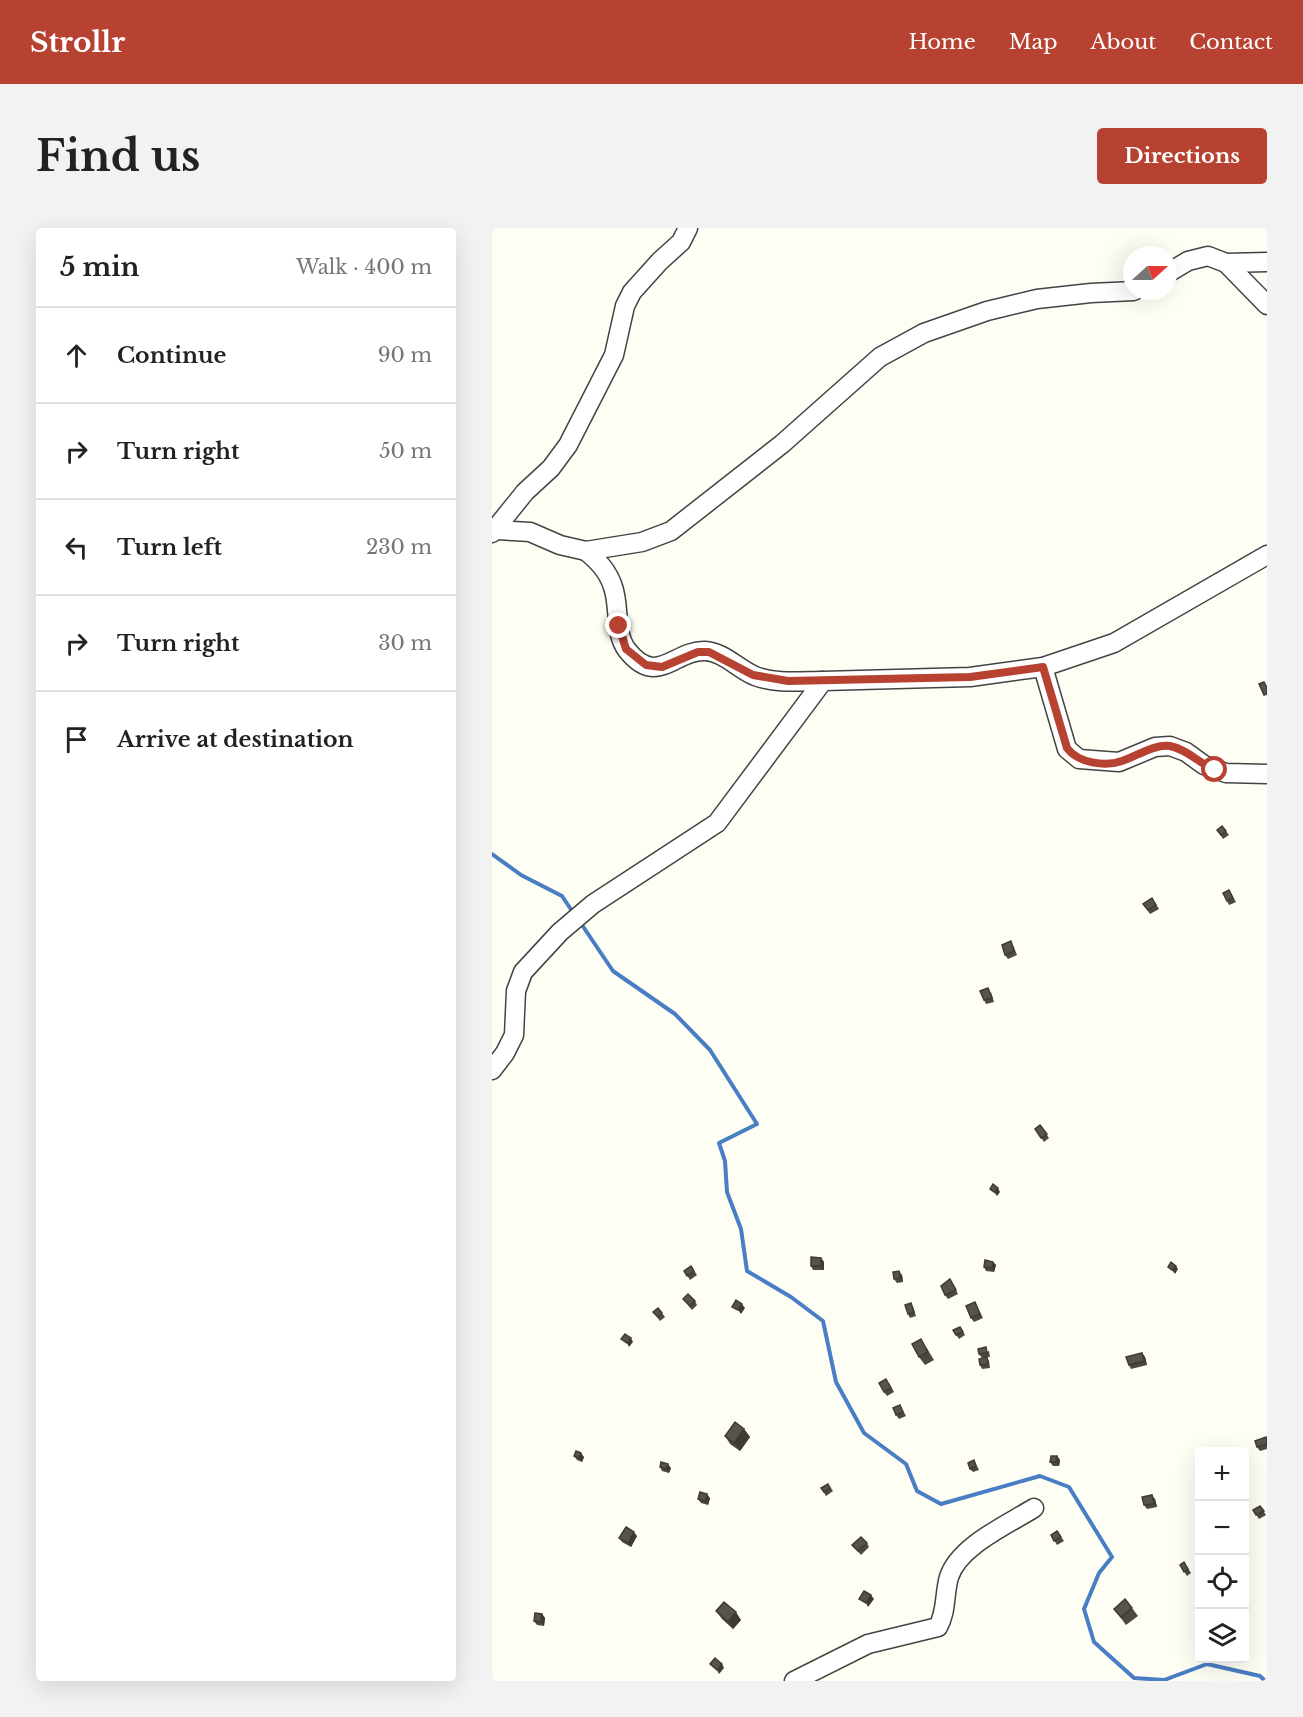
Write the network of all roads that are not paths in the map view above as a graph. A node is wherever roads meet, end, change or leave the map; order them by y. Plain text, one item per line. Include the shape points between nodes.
1 (688, 228) edge
2 (1267, 262) edge
3 (1226, 263) junction
4 (1177, 268) edge
5 (1123, 291) edge
6 (1267, 305) edge
7 (494, 532) edge
8 (586, 551) junction
9 (1267, 555) edge
10 (1043, 667) junction
11 (823, 681) junction
12 (1267, 774) edge
13 (492, 1070) edge
14 (1034, 1508) dead end
15 (794, 1681) edge

1 - 7 street via 681,242 632,292 614,355 568,445 551,468 513,505
2 - 3 street
3 - 4 street via 1208,256 1197,257
3 - 6 street
5 - 8 street via 1037,299 987,310 924,333 880,357 782,444 671,531 642,542
7 - 8 street via 530,532
8 - 11 street via 600,563 614,589 626,649 646,665 662,667 698,652 709,652 760,678
9 - 10 street via 1114,643
10 - 11 street via 970,677
10 - 12 street via 1067,748 1078,759 1119,762 1155,747 1170,746 1215,770
11 - 13 street via 717,823 593,904 523,972 516,991 514,1035
14 - 15 street via 960,1557 949,1578 938,1627 868,1644

